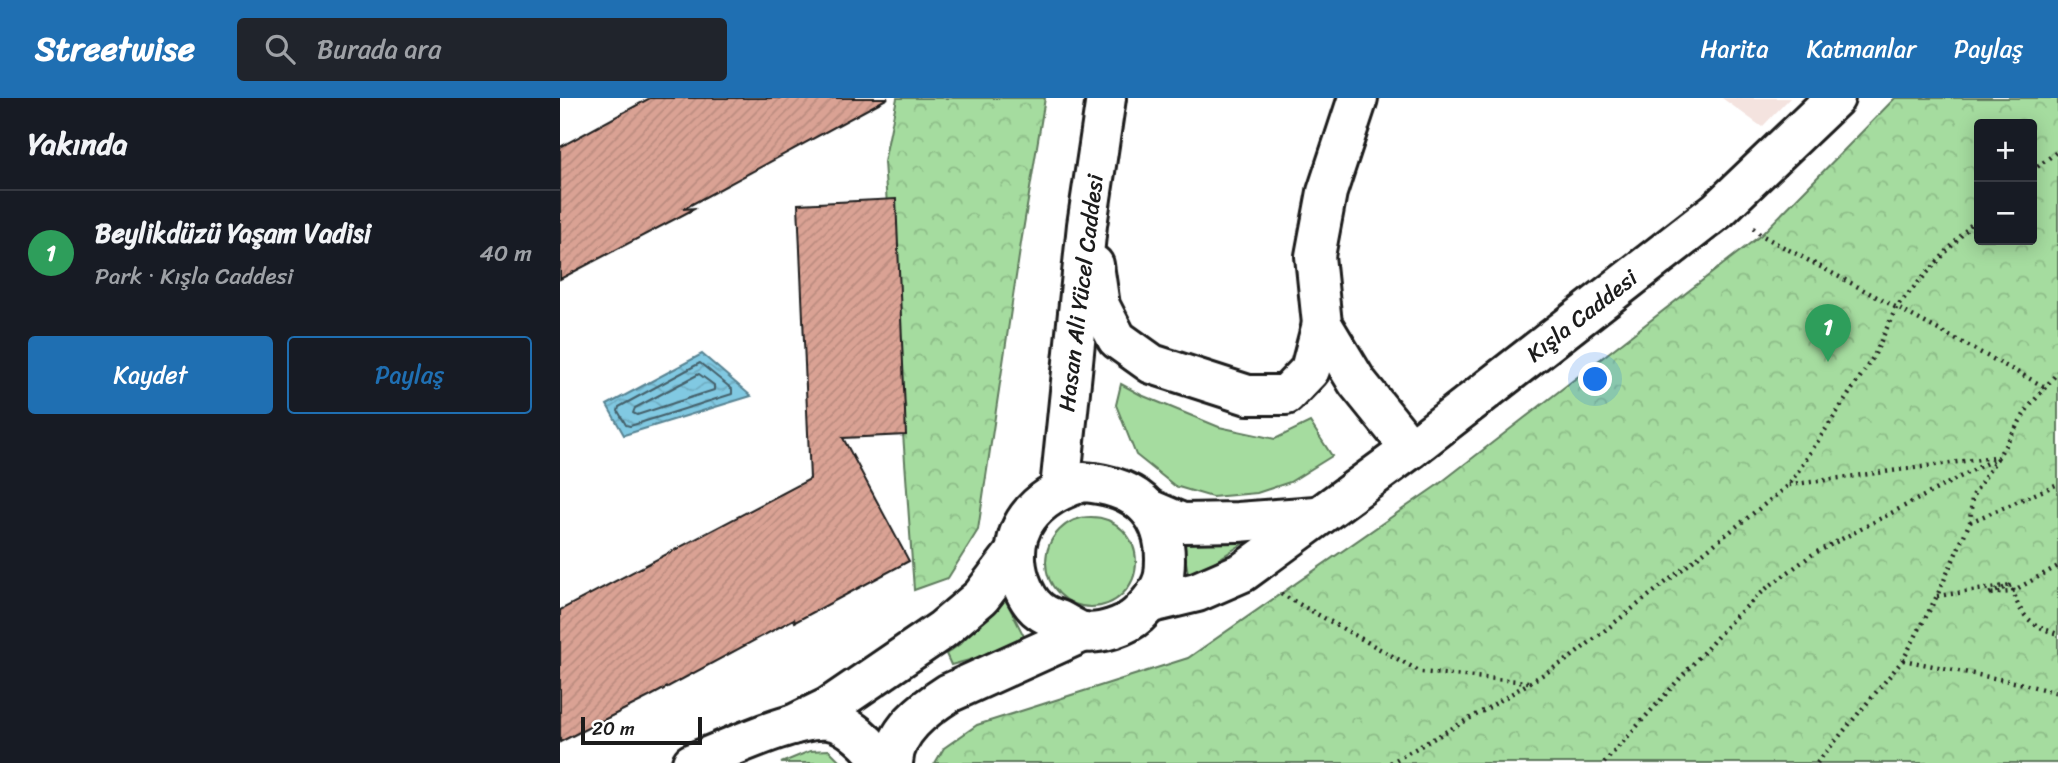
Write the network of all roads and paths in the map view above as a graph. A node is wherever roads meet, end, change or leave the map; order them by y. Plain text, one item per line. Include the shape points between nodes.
1 (1107, 98) edge
2 (1359, 98) edge
3 (1835, 98) edge
4 (2058, 151) edge
5 (2037, 167) edge
6 (1718, 210) junction
7 (1974, 221) edge
8 (1087, 225) junction
9 (1897, 306) junction
10 (1322, 324) junction
11 (2058, 372) edge
12 (2045, 387) junction
13 (1411, 449) junction
14 (1998, 457) junction
15 (2058, 484) edge
16 (1789, 485) junction
17 (1060, 489) junction
18 (1149, 509) junction
19 (1316, 516) junction
20 (1970, 522) junction
21 (1016, 551) junction
22 (2058, 566) edge
23 (1243, 572) junction
24 (2012, 585) junction
25 (1937, 596) junction
26 (1151, 603) junction
27 (1084, 632) junction
28 (2058, 635) edge
29 (1903, 660) junction
30 (1529, 682) junction
31 (2058, 693) edge
32 (792, 724) junction
33 (692, 763) edge
34 (881, 763) edge
35 (894, 763) edge
36 (1390, 763) edge
37 (1604, 763) edge
38 (1817, 763) edge

1 - 8 street, Hasan Ali Yücel Caddesi
2 - 10 street via 1327,192 1315,256
3 - 6 street, Kışla Caddesi
4 - 5 path
6 - 9 path
6 - 13 street, Kışla Caddesi
7 - 9 path
8 - 10 street via 1100,306 1116,339 1152,364 1248,394 1286,395 1310,370
8 - 17 street, Hasan Ali Yücel Caddesi
9 - 12 path
9 - 16 path via 1874,356
10 - 13 street via 1357,382
11 - 12 path
12 - 14 path
13 - 19 street, Kışla Caddesi
14 - 16 path
14 - 20 path via 1972,497
14 - 37 path via 1813,554 1768,587 1735,617
15 - 20 path
16 - 30 path via 1570,657
17 - 18 street via 1083,482 1107,484 1129,492
17 - 21 street via 1040,502 1025,521 1015,540
18 - 19 street via 1182,523
18 - 26 street via 1161,530 1166,555 1163,581
19 - 23 street, Kışla Caddesi
20 - 25 path
21 - 27 street via 1024,592 1039,611
21 - 32 street via 981,597 942,630 829,707
22 - 24 path via 2011,592 1989,594
23 - 26 street, Kışla Caddesi via 1197,592
23 - 30 path via 1420,672
24 - 25 path
24 - 28 path via 2017,606 2038,628
25 - 29 path
26 - 27 street via 1132,620 1109,630
27 - 35 street via 949,693 902,733
29 - 31 path
29 - 38 path
30 - 36 path
32 - 33 street
32 - 34 street via 818,719 847,727

